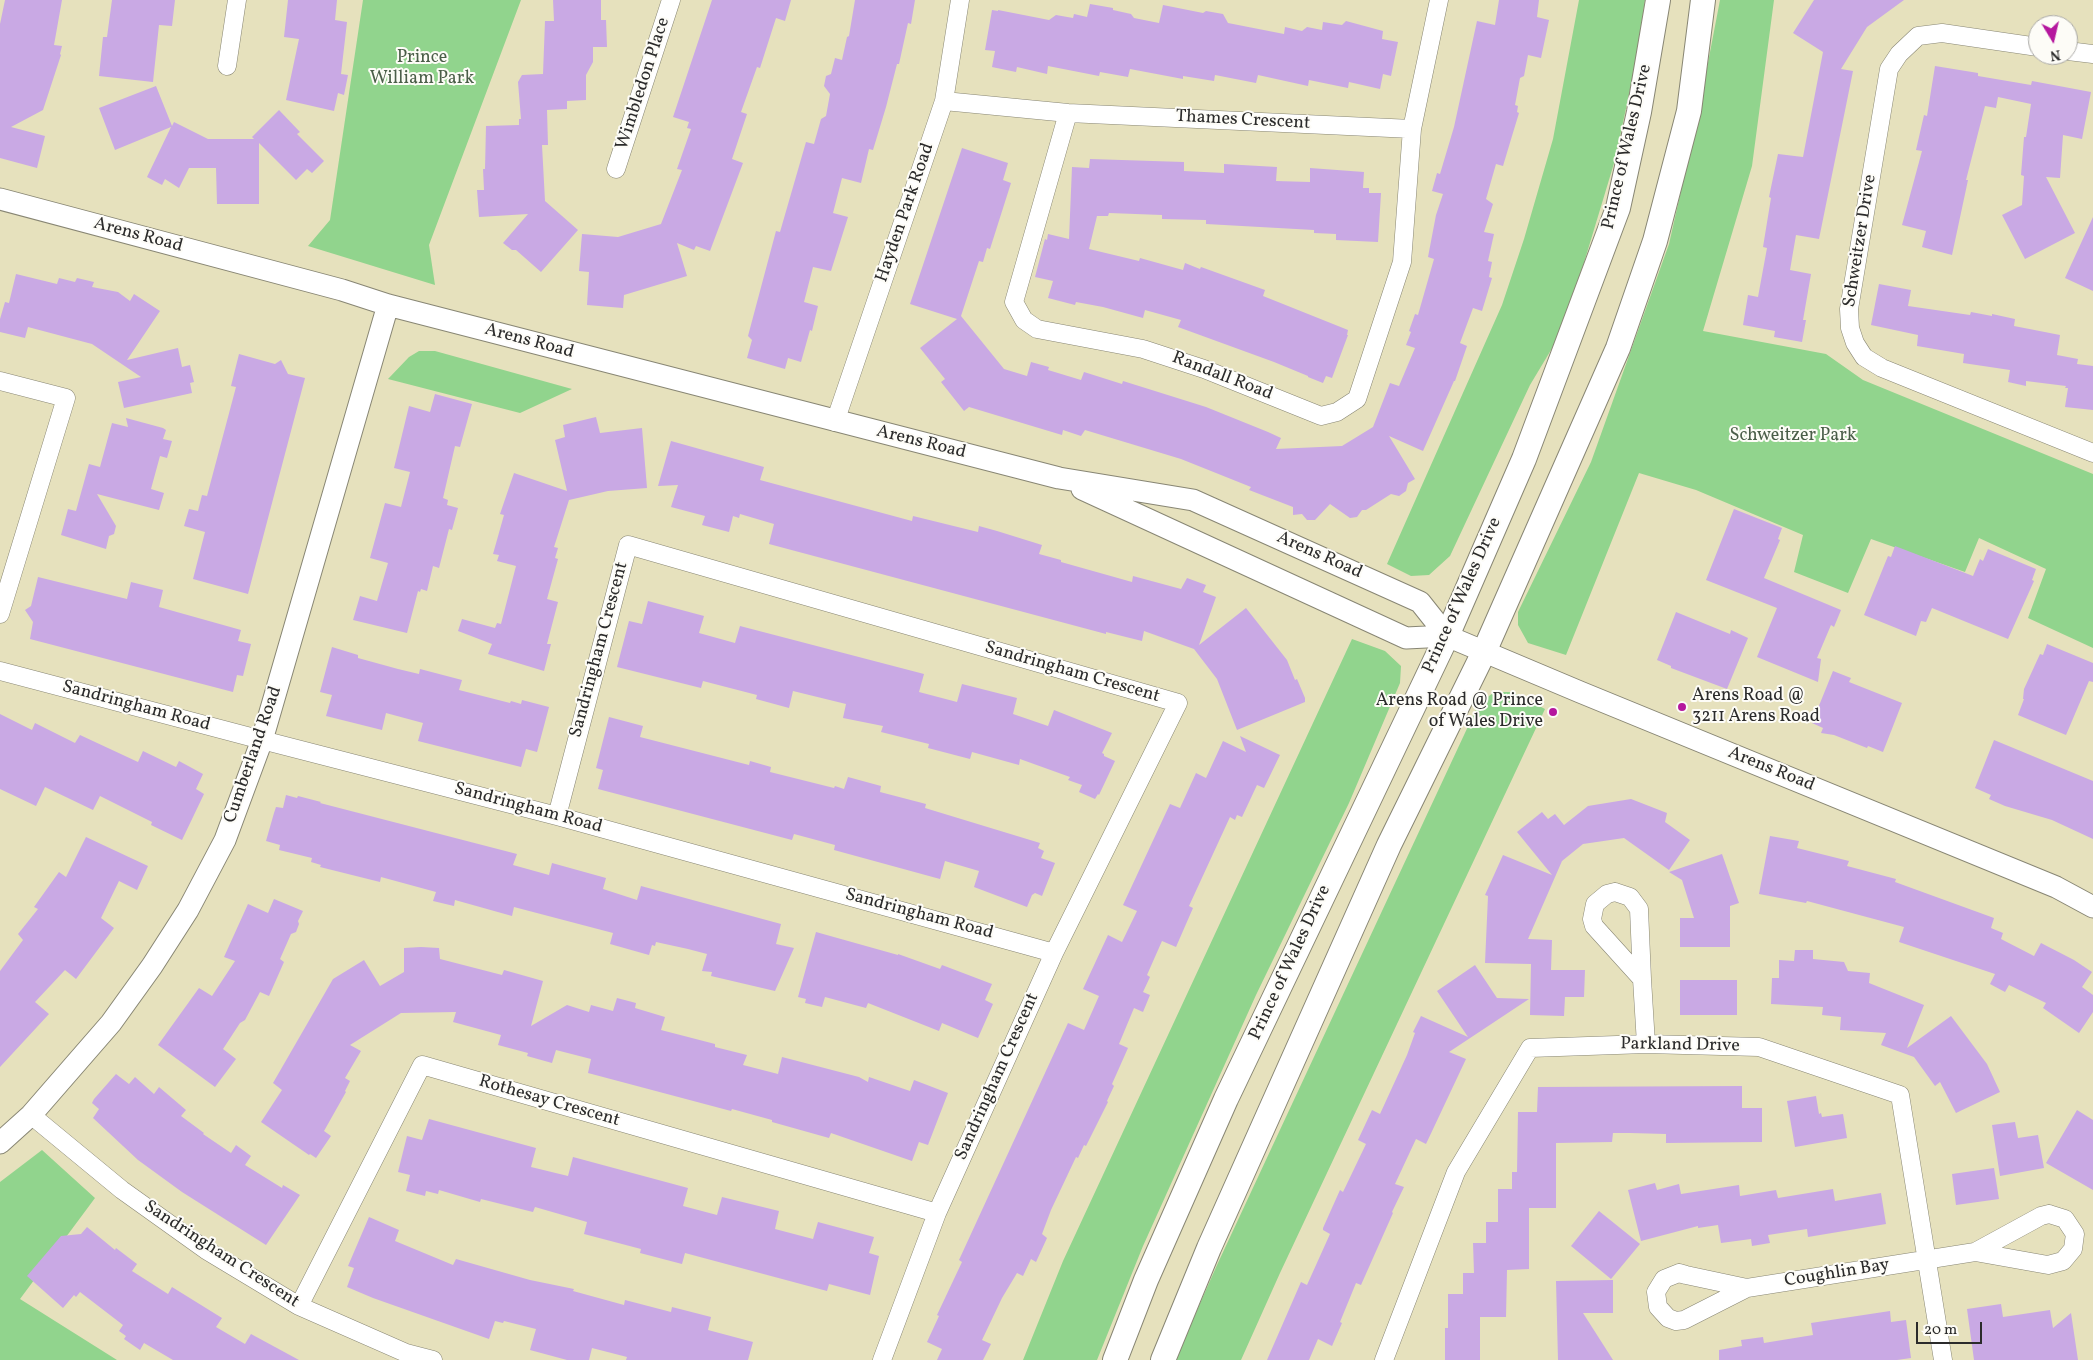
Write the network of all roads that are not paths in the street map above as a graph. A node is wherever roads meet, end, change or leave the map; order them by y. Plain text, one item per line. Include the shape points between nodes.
1 (237, 0) edge
2 (671, 0) edge
3 (960, 0) edge
4 (1438, 0) edge
5 (1658, 0) edge
6 (1703, 0) edge
7 (2028, 46) edge
8 (2078, 52) edge
9 (2093, 54) edge
10 (227, 66) dead end
11 (944, 101) junction
12 (1068, 113) junction
13 (1412, 129) junction
14 (616, 169) dead end
15 (0, 199) edge
16 (388, 305) junction
17 (0, 381) edge
18 (835, 422) junction
19 (2093, 454) edge
20 (1059, 478) junction
21 (0, 614) edge
22 (1446, 636) junction
23 (1484, 652) junction
24 (0, 671) edge
25 (262, 740) junction
26 (556, 816) junction
27 (2093, 907) edge
28 (1054, 953) junction
29 (1642, 980) junction
30 (1646, 1044) junction
31 (31, 1115) junction
32 (0, 1143) edge
33 (937, 1213) junction
34 (1975, 1252) junction
35 (1927, 1259) junction
36 (1747, 1288) junction
37 (299, 1306) junction
38 (432, 1360) edge
39 (882, 1360) edge
40 (1115, 1360) edge
41 (1163, 1360) edge
42 (1384, 1360) edge
43 (1943, 1360) edge

1 - 10 street
2 - 14 street, Wimbledon Place
3 - 11 street, Hayden Park Road
4 - 13 street
5 - 22 main road, Prince of Wales Drive via 1618,208 1524,459
6 - 23 main road via 1689,111 1654,241 1622,339
7 - 19 street, Schweitzer Drive via 1942,33 1918,36 1889,69 1849,309 1850,328 1864,357 1882,368
8 - 9 street
11 - 12 street, Thames Crescent
11 - 18 street, Hayden Park Road
12 - 13 street, Thames Crescent
12 - 13 street, Randall Road via 1014,302 1024,320 1037,329 1143,349 1204,369 1321,416 1337,412 1357,399 1402,262
15 - 16 street, Arens Road
16 - 18 street, Arens Road
16 - 25 street, Cumberland Road
17 - 21 street via 66,398
18 - 20 street, Arens Road
20 - 22 street, Arens Road via 1406,638
20 - 22 street, Arens Road via 1194,500 1420,602
22 - 23 street, Arens Road
22 - 40 main road, Prince of Wales Drive via 1226,1099 1146,1280
23 - 27 street, Arens Road via 2056,887
23 - 41 main road via 1385,854 1209,1248
24 - 25 street, Sandringham Road
25 - 26 street, Sandringham Road
25 - 31 street, Cumberland Road via 225,840 188,910 111,1023
26 - 28 street, Sandringham Road
26 - 28 street, Sandringham Crescent via 628,545 1178,704
28 - 33 street, Sandringham Crescent
29 - 29 street via 1639,909 1622,893 1607,894 1595,904 1594,926
29 - 30 street
30 - 35 street, Parkland Drive via 1759,1046 1900,1095
30 - 42 street, Parkland Drive via 1530,1048 1456,1172
31 - 32 street, Cumberland Road
31 - 37 street, Sandringham Crescent via 129,1196 206,1250
33 - 37 street, Rothesay Crescent via 422,1065
33 - 39 street, Sandringham Crescent
34 - 34 street via 2056,1264 2069,1256 2075,1234 2065,1219 2049,1214
34 - 35 street, Coughlin Bay
35 - 36 street, Coughlin Bay
35 - 43 street, Parkland Drive
36 - 36 street, Coughlin Bay via 1679,1273 1659,1285 1656,1300 1668,1318 1684,1320
37 - 38 street, Sandringham Crescent via 406,1353

